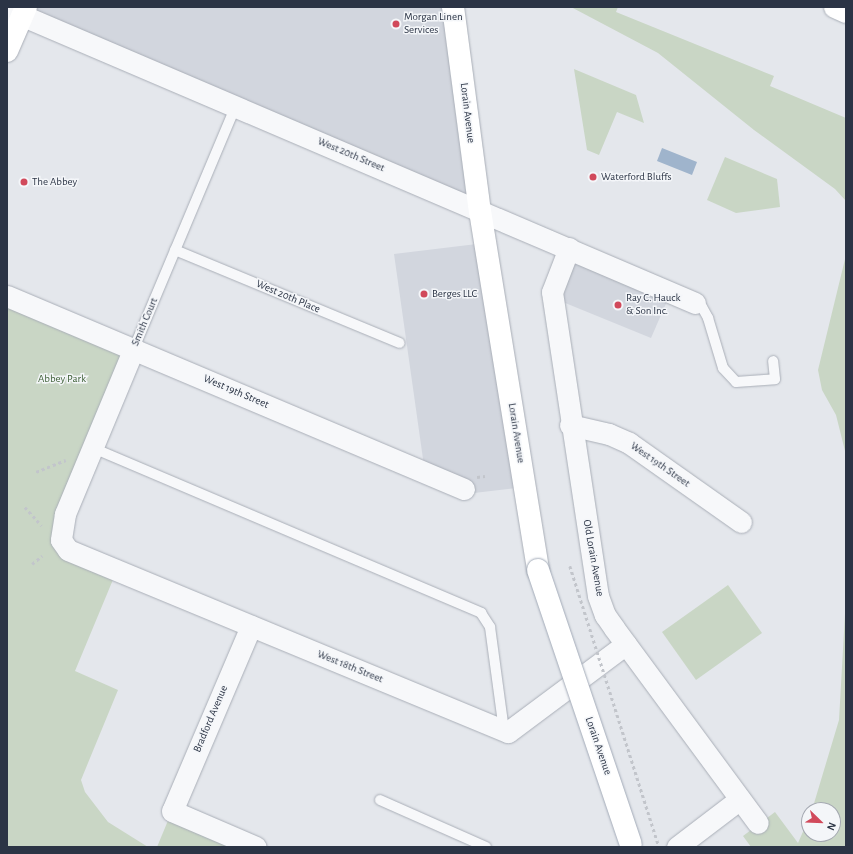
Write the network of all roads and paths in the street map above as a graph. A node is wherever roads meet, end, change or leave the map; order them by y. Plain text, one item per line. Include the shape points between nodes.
1 (453, 7) edge
2 (835, 7) edge
3 (18, 10) edge
4 (846, 12) edge
5 (7, 51) edge
6 (236, 105) junction
7 (480, 211) junction
8 (570, 248) junction
9 (176, 250) junction
10 (7, 296) edge
11 (695, 303) joint
12 (400, 343) dead end
13 (134, 348) junction
14 (773, 361) dead end
15 (570, 425) junction
16 (93, 448) junction
17 (70, 459) dead end
18 (36, 472) dead end
19 (464, 489) dead end
20 (25, 507) dead end
21 (741, 522) dead end
22 (42, 526) dead end
23 (61, 540) joint
24 (42, 556) dead end
25 (32, 564) dead end
26 (570, 566) dead end
27 (251, 626) junction
28 (626, 644) junction
29 (504, 730) junction
30 (740, 799) junction
31 (380, 800) dead end
32 (758, 823) dead end
33 (256, 847) edge
34 (486, 847) edge
35 (632, 847) edge
36 (660, 847) edge
37 (677, 847) edge

1 - 7 main road, Lorain Avenue
2 - 4 main road
3 - 5 main road
3 - 6 street, West 20th Street
6 - 7 street, West 20th Street
6 - 9 lane, Smith Court
7 - 8 street, West 20th Street
7 - 35 main road, Lorain Avenue, bridge via 538,570
8 - 11 street, West 20th Street
8 - 15 street, Old Lorain Avenue via 552,292
9 - 12 lane, West 20th Place
9 - 13 lane, Smith Court
10 - 13 street, West 19th Street
11 - 14 lane via 702,307 708,318 723,368 736,382 775,379
13 - 16 street, Smith Court
13 - 19 street, West 19th Street
15 - 21 street, West 19th Street via 609,434 629,443
15 - 28 street, Old Lorain Avenue via 598,596 605,615
16 - 23 street, Smith Court via 65,514
16 - 29 lane via 481,613 490,627
17 - 18 path
20 - 22 path
23 - 27 street, West 18th Street via 68,550
24 - 25 path
26 - 36 path, bridge
27 - 29 street, West 18th Street
27 - 33 street, Bradford Avenue via 172,811
28 - 29 street via 508,732
28 - 30 street, Old Lorain Avenue
30 - 32 street, Old Lorain Avenue
30 - 37 street
31 - 34 lane

